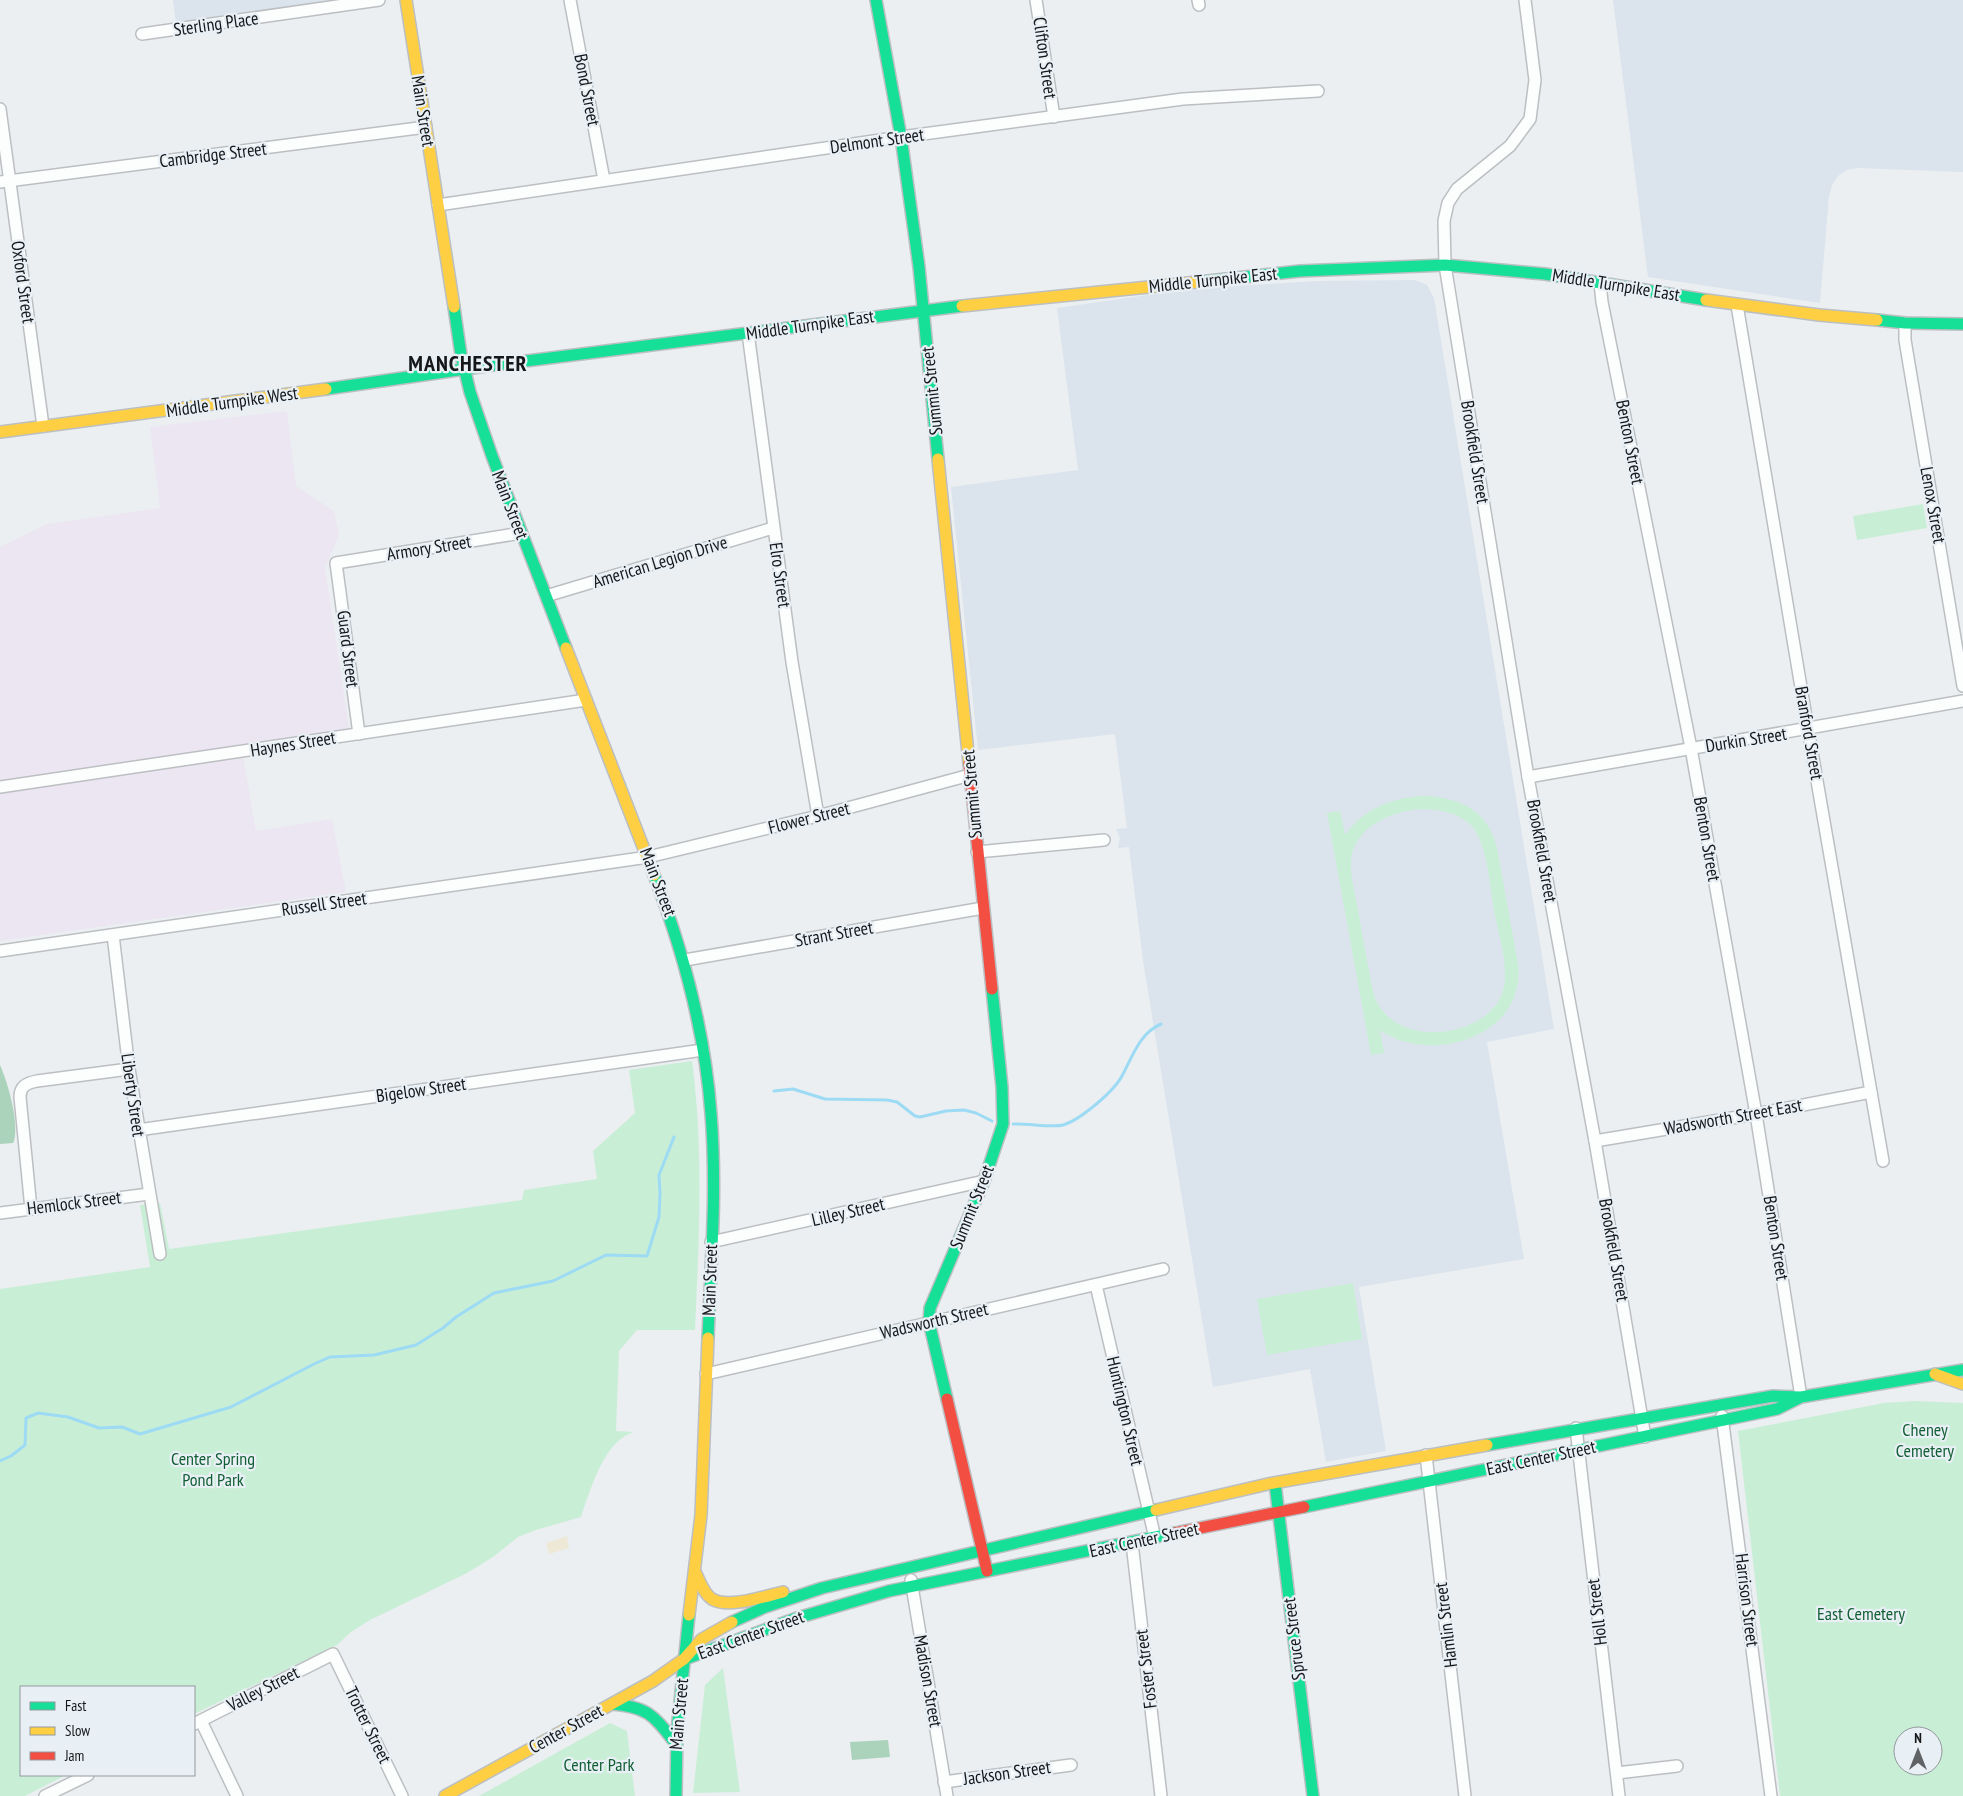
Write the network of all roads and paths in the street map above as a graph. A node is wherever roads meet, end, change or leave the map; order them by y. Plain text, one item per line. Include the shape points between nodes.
1 (379, 0) edge
2 (406, 0) edge
3 (570, 0) edge
4 (876, 0) edge
5 (1036, 0) edge
6 (1525, 0) edge
7 (142, 34) dead end
8 (1318, 91) dead end
9 (0, 109) edge
10 (1054, 117) junction
11 (426, 127) junction
12 (901, 137) junction
13 (604, 180) junction
14 (5, 182) edge
15 (438, 205) junction
16 (1445, 265) junction
17 (1600, 283) junction
18 (1737, 305) junction
19 (923, 310) junction
20 (1905, 323) junction
21 (1963, 324) edge
22 (748, 333) junction
23 (464, 370) junction
24 (43, 426) junction
25 (0, 432) edge
26 (773, 528) junction
27 (521, 534) junction
28 (336, 564) joint
29 (546, 596) junction
30 (1963, 686) edge
31 (586, 700) junction
32 (1963, 701) edge
33 (1808, 729) junction
34 (359, 734) junction
35 (1691, 748) junction
36 (970, 775) junction
37 (1528, 777) junction
38 (0, 787) edge
39 (818, 816) junction
40 (1104, 840) dead end
41 (977, 852) junction
42 (648, 857) junction
43 (983, 908) junction
44 (112, 935) junction
45 (0, 951) edge
46 (685, 960) junction
47 (703, 1050) junction
48 (129, 1069) junction
49 (1871, 1092) junction
50 (1756, 1114) junction
51 (138, 1130) junction
52 (1595, 1141) junction
53 (1883, 1161) dead end
54 (984, 1181) junction
55 (149, 1194) junction
56 (31, 1209) junction
57 (0, 1213) edge
58 (711, 1242) junction
59 (160, 1254) dead end
60 (1163, 1269) dead end
61 (1096, 1285) junction
62 (929, 1322) junction
63 (1963, 1370) edge
64 (706, 1374) junction
65 (1935, 1374) junction
66 (1963, 1384) edge
67 (1801, 1397) junction
68 (1721, 1404) junction
69 (1642, 1417) junction
70 (1723, 1420) junction
71 (1576, 1428) junction
72 (1645, 1436) junction
73 (1578, 1450) junction
74 (1426, 1455) junction
75 (1429, 1481) junction
76 (1275, 1483) junction
77 (1149, 1510) junction
78 (1279, 1512) junction
79 (1155, 1538) junction
80 (1132, 1543) junction
81 (982, 1549) junction
82 (908, 1566) junction
83 (988, 1571) junction
84 (695, 1572) junction
85 (912, 1586) junction
86 (812, 1591) junction
87 (818, 1612) junction
88 (333, 1654) joint
89 (684, 1659) junction
90 (612, 1704) junction
91 (197, 1722) edge
92 (676, 1744) junction
93 (1071, 1765) dead end
94 (1677, 1766) dead end
95 (1617, 1773) junction
96 (86, 1776) edge
97 (944, 1782) junction
98 (66, 1785) junction
99 (448, 1795) edge
100 (45, 1796) edge
101 (72, 1796) edge
102 (237, 1796) edge
103 (402, 1796) edge
104 (676, 1796) edge
105 (947, 1796) edge
106 (1161, 1796) edge
107 (1313, 1796) edge
108 (1466, 1796) edge
109 (1619, 1796) edge
110 (1772, 1796) edge

1 - 7 street, Sterling Place
2 - 11 main road, Main Street
3 - 13 street, Bond Street
4 - 12 main road, Summit Street
5 - 10 street, Clifton Street
6 - 16 street, Brookfield Street via 1535,80 1530,119 1510,146 1458,188 1448,203 1444,221
8 - 10 street, Delmont Street via 1183,99
9 - 14 street, Oxford Street
10 - 12 street, Delmont Street
11 - 14 street, Cambridge Street
11 - 15 main road, Main Street
12 - 13 street, Delmont Street
12 - 19 main road, Summit Street
13 - 15 street, Delmont Street
14 - 24 street, Oxford Street
15 - 23 main road, Main Street
16 - 17 main road, Middle Turnpike East via 1545,274
16 - 19 main road, Middle Turnpike East via 1300,271
16 - 37 street, Brookfield Street
17 - 18 main road, Middle Turnpike East
17 - 35 street, Benton Street
18 - 20 main road, Middle Turnpike East
18 - 33 street, Branford Street
19 - 22 main road, Middle Turnpike East
19 - 36 main road, Summit Street
20 - 21 main road, Middle Turnpike East
20 - 30 street, Lenox Street
22 - 23 main road, Middle Turnpike East
22 - 26 street, Elro Street
23 - 24 main road, Middle Turnpike West
23 - 27 main road, Main Street via 479,422
24 - 25 main road, Middle Turnpike West
26 - 29 street, American Legion Drive
26 - 39 street, Elro Street
27 - 28 street, Armory Street
27 - 29 main road, Main Street
28 - 34 street, Guard Street
29 - 31 main road, Main Street
31 - 34 street, Haynes Street
31 - 42 main road, Main Street
32 - 33 street, Durkin Street
33 - 35 street, Durkin Street
33 - 49 street, Branford Street
34 - 38 street, Haynes Street
35 - 37 street, Durkin Street
35 - 50 street, Benton Street
36 - 39 street, Flower Street
36 - 41 main road, Summit Street
37 - 52 street, Brookfield Street
39 - 42 street, Flower Street
40 - 41 street
41 - 43 main road, Summit Street
42 - 44 street, Russell Street
42 - 46 main road, Main Street
43 - 46 street, Strant Street
43 - 54 main road, Summit Street via 1002,1120
44 - 45 street, Russell Street
44 - 48 street, Liberty Street
46 - 47 main road, Main Street
47 - 51 street, Bigelow Street
47 - 58 main road, Main Street via 713,1140
48 - 51 street, Liberty Street
48 - 56 street via 37,1081 22,1087 20,1097
49 - 50 street, Wadsworth Street East
49 - 53 street, Branford Street
50 - 52 street, Wadsworth Street East
50 - 67 street, Benton Street
51 - 55 street, Liberty Street
52 - 69 street, Brookfield Street
54 - 58 street, Lilley Street
54 - 62 main road, Summit Street via 930,1308
55 - 56 street, Hemlock Street
55 - 59 street, Liberty Street
56 - 57 street, Hemlock Street
58 - 64 main road, Main Street
60 - 61 street, Wadsworth Street
61 - 62 street, Wadsworth Street
61 - 77 street, Huntington Street
62 - 64 street, Wadsworth Street
62 - 81 main road, Summit Street
63 - 65 main road, East Center Street
64 - 84 main road, Main Street via 701,1517
65 - 66 main road
65 - 67 main road, East Center Street
67 - 68 main road, East Center Street via 1773,1396
67 - 70 main road, East Center Street via 1777,1409
68 - 69 main road, East Center Street
68 - 70 street, Harrison Street
69 - 71 main road, East Center Street
69 - 72 street, Brookfield Street
70 - 72 main road, East Center Street
70 - 110 street, Harrison Street
71 - 73 street, Holl Street
71 - 74 main road, East Center Street
72 - 73 main road, East Center Street
73 - 75 main road, East Center Street
73 - 95 street, Holl Street
74 - 75 street, Hamlin Street
74 - 76 main road, East Center Street
75 - 78 main road, East Center Street
75 - 108 street, Hamlin Street
76 - 77 main road, East Center Street
76 - 78 main road, Spruce Street
77 - 79 street, Huntington Street
77 - 81 main road, East Center Street
78 - 79 main road, East Center Street
78 - 107 main road, Spruce Street
79 - 80 main road, East Center Street
80 - 83 main road, East Center Street
80 - 106 street, Foster Street
81 - 82 main road, East Center Street
81 - 83 main road, Summit Street
82 - 85 street, Madison Street
82 - 86 main road, East Center Street
83 - 85 main road, East Center Street
84 - 86 main road via 709,1596 721,1602 787,1591
84 - 89 main road, Main Street
85 - 87 main road, East Center Street
85 - 97 street, Madison Street
86 - 87 main road
86 - 89 main road, East Center Street via 765,1607 716,1630 702,1639
87 - 89 main road, East Center Street
88 - 91 street, Valley Street
88 - 103 street, Trotter Street
89 - 90 main road, Center Street
89 - 92 main road, Main Street
90 - 92 main road via 635,1706 649,1712
90 - 99 main road, Center Street
91 - 102 street
92 - 104 main road, Main Street
93 - 97 street, Jackson Street
94 - 95 street
95 - 109 street, Holl Street
96 - 98 street
97 - 105 street, Madison Street
98 - 100 street
98 - 101 street

